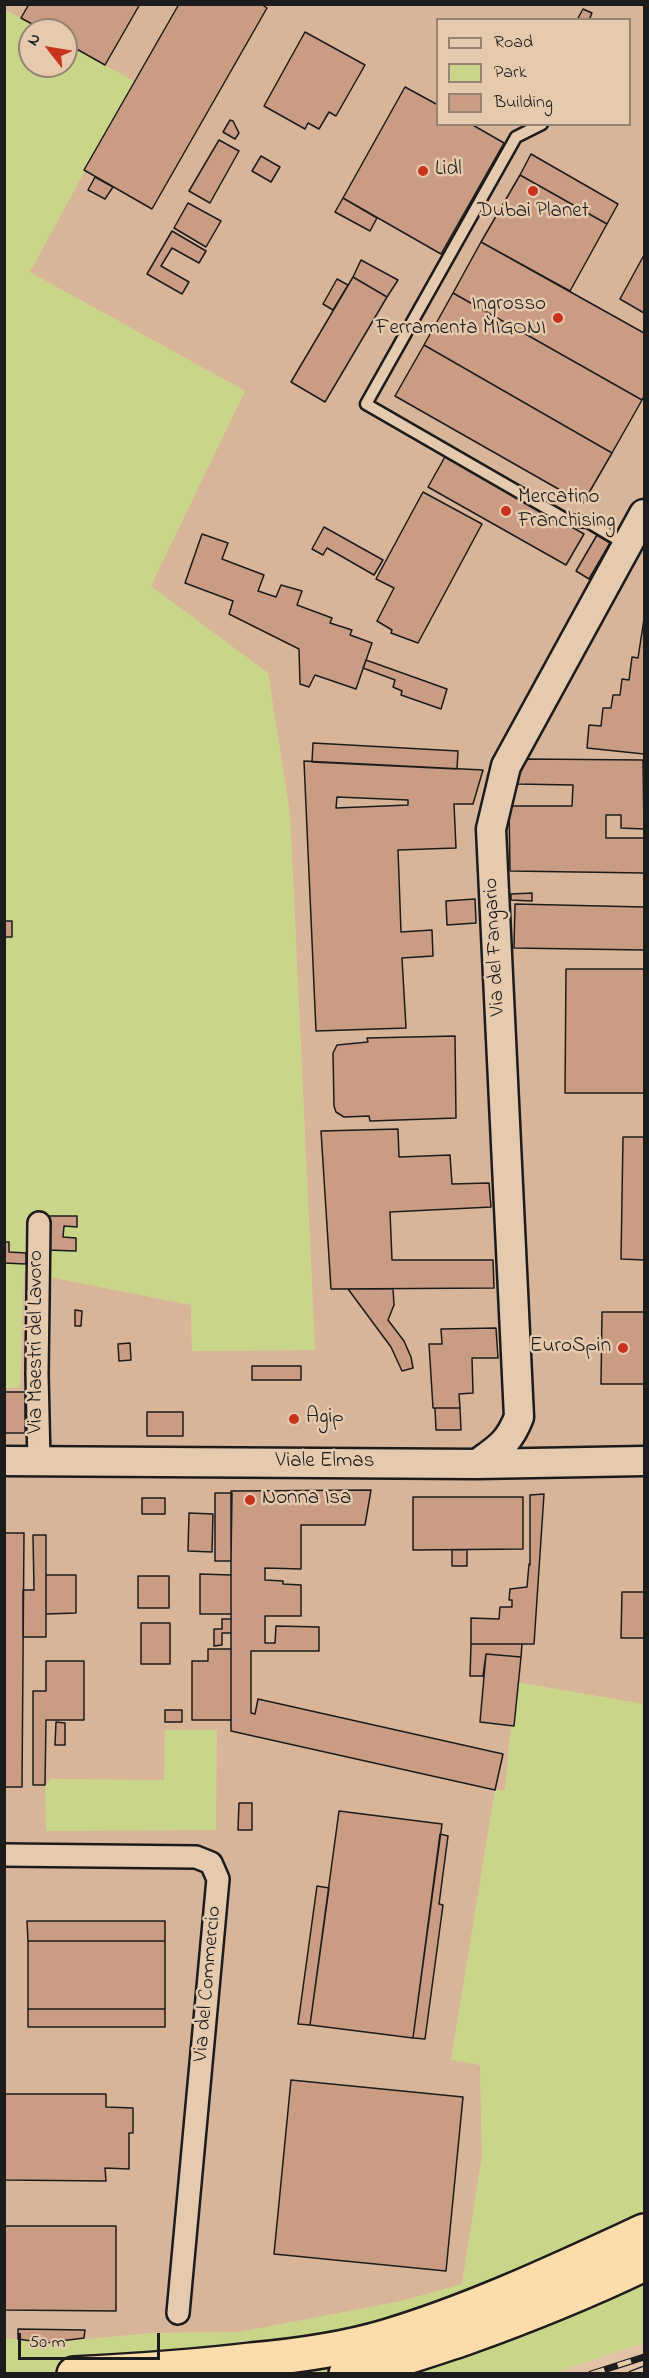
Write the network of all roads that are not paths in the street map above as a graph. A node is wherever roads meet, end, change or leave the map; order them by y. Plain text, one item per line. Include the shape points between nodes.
1 (538, 126) edge
2 (645, 514) edge
3 (627, 545) junction
4 (39, 1223) dead end
5 (519, 1417) junction
6 (4, 1461) edge
7 (645, 1461) edge
8 (39, 1462) junction
9 (571, 1463) junction
10 (477, 1464) junction
11 (4, 1855) edge
12 (645, 2231) edge
13 (645, 2264) edge
14 (178, 2313) dead end
15 (417, 2340) junction
16 (74, 2373) edge
17 (346, 2373) edge

1 - 3 lane via 516,137 366,404 567,520 588,522
2 - 3 main road, Via del Fangario
3 - 5 main road, Via del Fangario via 506,766 491,830
4 - 8 street, Via Maestri del Lavoro
5 - 9 main road via 530,1437 548,1452
5 - 10 main road via 512,1435
6 - 8 main road, Viale Elmas
7 - 9 main road, Viale Elmas
8 - 10 main road, Viale Elmas
9 - 10 main road, Viale Elmas
11 - 14 street, Via del Commercio via 196,1857 212,1863 219,1879
12 - 15 highway via 502,2296
13 - 15 highway via 575,2296
15 - 16 highway via 374,2340 301,2355 149,2370
15 - 17 highway

